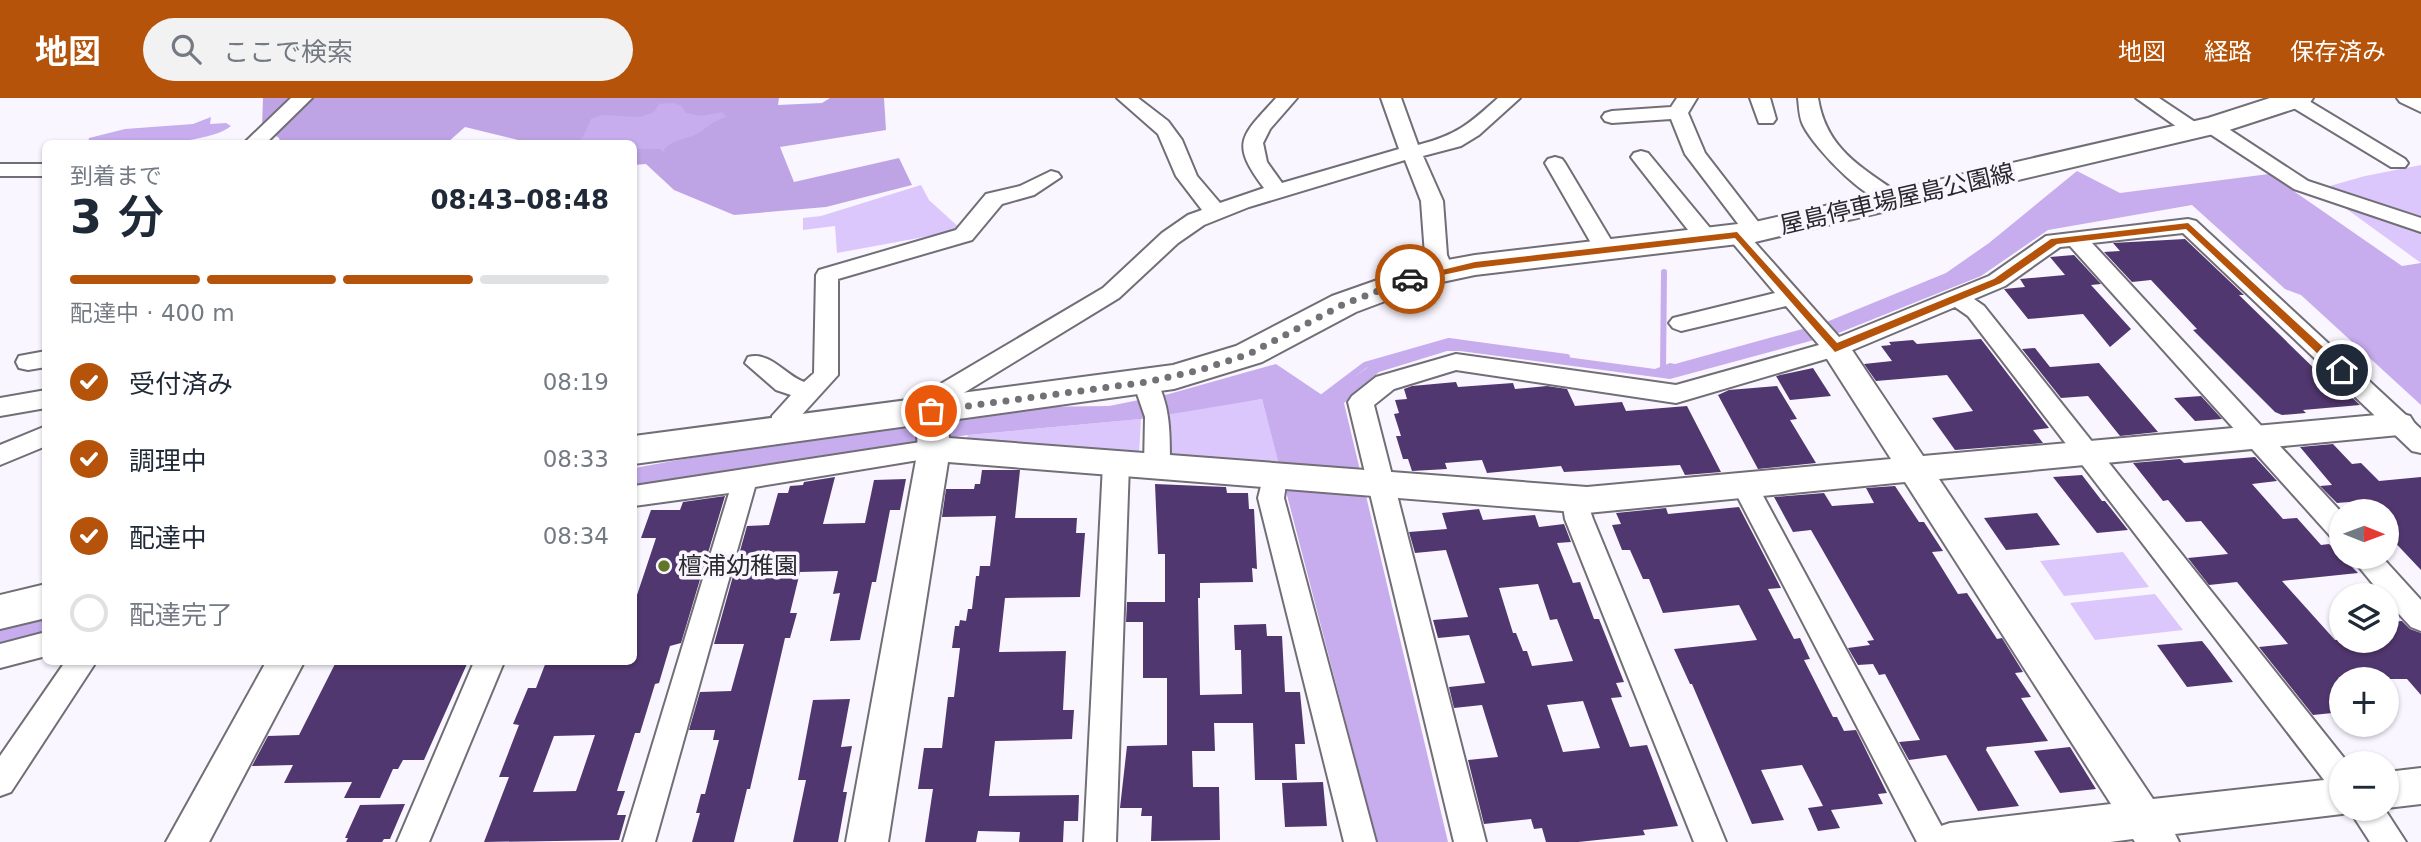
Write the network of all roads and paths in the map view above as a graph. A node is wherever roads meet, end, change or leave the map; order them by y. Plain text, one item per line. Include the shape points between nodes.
1 (302, 98) edge
2 (1127, 98) edge
3 (1287, 98) edge
4 (1391, 98) edge
5 (1510, 98) edge
6 (1760, 98) edge
7 (1808, 98) edge
8 (2146, 98) edge
9 (2407, 98) edge
10 (2297, 99) edge
11 (1682, 106) edge
12 (2421, 106) edge
13 (1612, 117) dead end
14 (1766, 119) dead end
15 (2202, 128) junction
16 (257, 140) edge
17 (1411, 154) junction
18 (1641, 157) dead end
19 (1555, 163) dead end
20 (2398, 163) dead end
21 (0, 170) edge
22 (42, 170) edge
23 (1051, 177) dead end
24 (1277, 191) junction
25 (1892, 200) junction
26 (1215, 211) junction
27 (2421, 225) edge
28 (1733, 235) junction
29 (2076, 239) junction
30 (1606, 250) junction
31 (1443, 271) junction
32 (1791, 297) junction
33 (1957, 298) junction
34 (1681, 323) dead end
35 (1831, 343) junction
36 (757, 363) dead end
37 (808, 393) junction
38 (1150, 398) junction
39 (42, 401) edge
40 (0, 407) edge
41 (931, 411) junction
42 (785, 430) junction
43 (2410, 434) edge
44 (42, 437) edge
45 (2257, 438) junction
46 (934, 449) junction
47 (637, 450) edge
48 (2087, 454) junction
49 (0, 456) edge
50 (1116, 464) junction
51 (1157, 467) junction
52 (1915, 470) junction
53 (1279, 477) junction
54 (742, 480) junction
55 (1372, 484) junction
56 (1745, 486) junction
57 (637, 496) edge
58 (1575, 500) junction
59 (2329, 517) edge
60 (2376, 569) edge
61 (42, 602) edge
62 (0, 612) edge
63 (2421, 619) edge
64 (42, 645) edge
65 (0, 656) edge
66 (79, 665) edge
67 (283, 665) edge
68 (488, 665) edge
69 (2329, 762) edge
70 (0, 782) edge
71 (2421, 786) edge
72 (2399, 789) edge
73 (2329, 798) edge
74 (2374, 821) edge
75 (2150, 831) edge
76 (187, 842) edge
77 (413, 842) edge
78 (639, 842) edge
79 (867, 842) edge
80 (1100, 842) edge
81 (1360, 842) edge
82 (1470, 842) edge
83 (1710, 842) edge
84 (1934, 842) edge
85 (1951, 842) edge
86 (2390, 842) edge

1 - 16 street
2 - 26 street via 1166,131 1179,150 1185,172
3 - 24 street via 1254,137 1251,149 1257,168
4 - 17 street
5 - 17 street via 1464,137
6 - 14 street
7 - 25 street via 1811,121 1842,163
8 - 15 street
9 - 12 street
10 - 15 main road, 屋島停車場屋島公園線
10 - 20 street
11 - 13 street
11 - 28 street via 1695,154
15 - 25 main road, 屋島停車場屋島公園線
15 - 27 street via 2301,185
17 - 24 street
17 - 31 street via 1432,201 1437,262
18 - 28 street
19 - 30 street
21 - 22 street
23 - 37 street via 1027,191 995,199 964,234 827,275 827,375
24 - 26 street
25 - 28 main road, 屋島停車場屋島公園線
26 - 41 street via 1170,238 1111,293 931,401
28 - 30 main road, 屋島停車場屋島公園線
28 - 32 street
29 - 33 street via 2054,241 2006,276
29 - 43 street via 2188,226
29 - 45 street
30 - 31 main road, 屋島停車場屋島公園線
31 - 38 main road, 屋島停車場屋島公園線 via 1369,293 1249,354 1200,370
32 - 34 street via 1711,307
32 - 35 street
33 - 35 street
33 - 48 street via 1976,311
35 - 52 street
35 - 55 street via 1676,394 1456,362 1385,383 1361,402
36 - 37 street via 785,384
37 - 42 street via 785,416
38 - 41 main road, 屋島停車場屋島公園線
38 - 51 street
39 - 40 street
41 - 42 main road, 屋島停車場屋島公園線
41 - 46 street
42 - 47 main road, 屋島停車場屋島公園線
43 - 45 street
44 - 49 street
45 - 48 street
45 - 59 street
46 - 50 street
46 - 54 street
46 - 79 street
48 - 52 street
48 - 69 street
50 - 51 street
50 - 80 street
51 - 53 street
52 - 56 street
52 - 75 street
53 - 55 street
53 - 81 street via 1271,498
54 - 57 street
54 - 78 street via 742,493
55 - 58 street
55 - 82 street
56 - 58 street
56 - 84 street
58 - 83 street
60 - 63 street
61 - 62 main road
64 - 65 street
66 - 70 street
67 - 76 street
68 - 77 street
71 - 72 street
73 - 75 street
74 - 86 street
75 - 85 street

